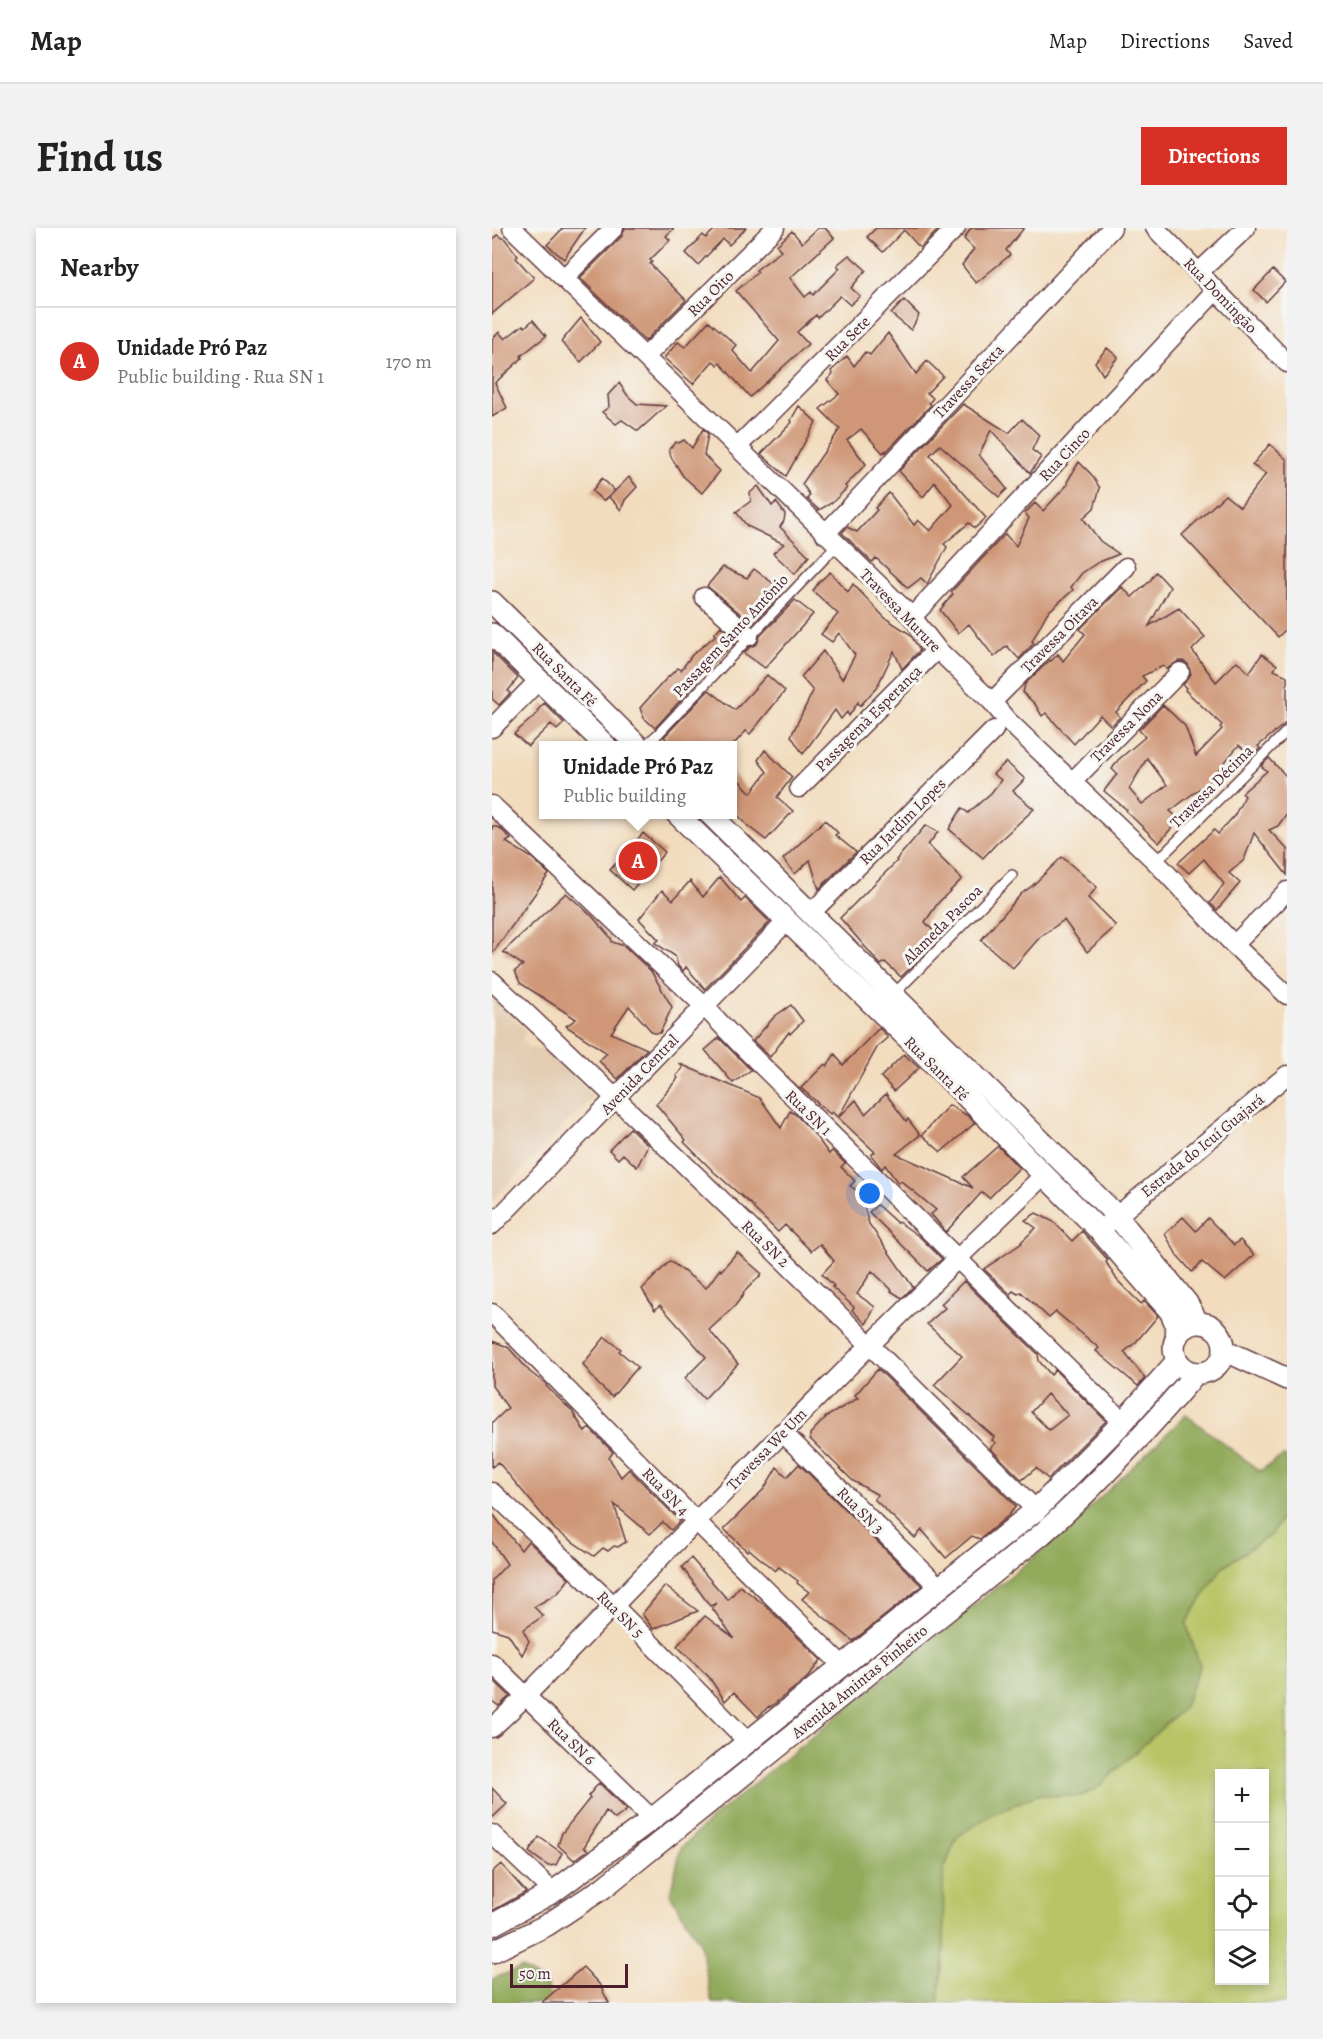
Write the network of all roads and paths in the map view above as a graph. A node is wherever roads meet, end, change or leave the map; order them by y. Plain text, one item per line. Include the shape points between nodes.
1 (512, 228) edge
2 (614, 228) edge
3 (775, 228) edge
4 (956, 228) edge
5 (1112, 228) edge
6 (1155, 228) edge
7 (1246, 228) edge
8 (1199, 272) junction
9 (564, 278) junction
10 (1216, 290) junction
11 (645, 357) junction
12 (1287, 363) edge
13 (737, 447) junction
14 (831, 540) junction
15 (1126, 567) dead end
16 (704, 597) dead end
17 (492, 602) edge
18 (912, 617) junction
19 (492, 634) edge
20 (749, 636) junction
21 (937, 649) junction
22 (1180, 672) dead end
23 (539, 680) junction
24 (992, 702) junction
25 (492, 728) edge
26 (994, 730) dead end
27 (1287, 732) edge
28 (601, 741) edge
29 (633, 741) edge
30 (650, 741) edge
31 (1072, 781) junction
32 (799, 788) dead end
33 (492, 805) edge
34 (681, 819) edge
35 (715, 819) edge
36 (1156, 862) junction
37 (1012, 875) dead end
38 (1287, 891) edge
39 (811, 913) junction
40 (786, 922) junction
41 (1234, 945) junction
42 (492, 981) edge
43 (894, 994) junction
44 (1287, 995) edge
45 (704, 1006) junction
46 (939, 1038) junction
47 (922, 1053) junction
48 (1287, 1075) edge
49 (616, 1098) junction
50 (1044, 1175) junction
51 (1116, 1215) junction
52 (492, 1226) edge
53 (1100, 1231) junction
54 (958, 1257) junction
55 (492, 1313) edge
56 (1198, 1323) junction
57 (1177, 1337) junction
58 (870, 1344) junction
59 (1224, 1350) junction
60 (1177, 1361) junction
61 (1196, 1373) junction
62 (1287, 1379) edge
63 (1123, 1422) junction
64 (782, 1432) junction
65 (492, 1492) edge
66 (1036, 1510) junction
67 (696, 1521) junction
68 (940, 1588) junction
69 (614, 1606) junction
70 (492, 1663) edge
71 (843, 1666) junction
72 (526, 1696) junction
73 (492, 1728) edge
74 (747, 1741) junction
75 (652, 1819) junction
76 (492, 1833) edge
77 (553, 1892) junction
78 (492, 1925) edge
79 (492, 1952) edge

1 - 9 street, Travessa Murure
2 - 9 street
3 - 11 street, Rua Oito
4 - 13 street, Rua Sete
5 - 14 street, Travessa Sexta
6 - 8 street, Rua Domingão
7 - 8 street
8 - 10 street, Rua Domingão
9 - 11 street, Travessa Murure
10 - 12 street, Rua Domingão
10 - 18 street, Rua Cinco
11 - 13 street, Travessa Murure
13 - 14 street, Travessa Murure
14 - 18 street, Travessa Murure
14 - 20 lane, Passagem Santo Antônio
15 - 24 street, Travessa Oitava
16 - 20 street
17 - 29 street, Rua Santa Fé
18 - 21 street, Travessa Murure
19 - 23 street, Rua Santa Fé
20 - 30 lane, Passagem Santo Antônio
21 - 24 street, Travessa Murure
21 - 32 street, Passagemà Esperança
22 - 31 street, Travessa Nona
23 - 25 street
23 - 28 street, Rua Santa Fé
24 - 31 street, Travessa Murure
26 - 39 street, Rua Jardim Lopes
27 - 36 lane, Travessa Décima
31 - 36 street, Travessa Murure
33 - 45 street, Rua SN 1
34 - 40 street, Rua Santa Fé
35 - 39 street, Rua Santa Fé
36 - 41 street, Travessa Murure
37 - 43 lane, Alameda Pascoa
38 - 41 street
39 - 43 street, Rua Santa Fé
40 - 45 street, Avenida Central
40 - 47 street, Rua Santa Fé
41 - 44 street, Travessa Murure
42 - 49 street, Rua SN 2
43 - 46 street, Rua Santa Fé
45 - 49 street, Avenida Central
45 - 54 street, Rua SN 1
46 - 47 street
46 - 51 street, Rua Santa Fé
47 - 50 street, Rua Santa Fé
48 - 51 street, Estrada do Icuí Guajará
49 - 52 street, Avenida Central
49 - 58 street, Rua SN 2
50 - 53 street, Rua Santa Fé
50 - 54 street, Travessa We Um
51 - 53 street, Estrada do Icuí Guajará
51 - 56 street, Rua Santa Fé via 1187,1303
53 - 57 street, Rua Santa Fé via 1170,1311
54 - 58 street, Travessa We Um
54 - 63 street, Rua SN 1
55 - 67 street, Rua SN 4
56 - 57 street via 1189,1325
56 - 59 street via 1214,1328 1224,1342
57 - 60 street
58 - 64 street, Travessa We Um
58 - 66 street, Rua SN 2
59 - 61 street via 1212,1370
59 - 62 street
60 - 61 street
60 - 63 street, Avenida Amintas Pinheiro
61 - 79 street, Avenida Amintas Pinheiro via 1136,1441 1042,1534 603,1888 547,1926
63 - 66 street, Avenida Amintas Pinheiro
64 - 67 street, Travessa We Um
64 - 68 street, Rua SN 3
65 - 69 street, Rua SN 5
66 - 68 street, Avenida Amintas Pinheiro
67 - 69 street, Travessa We Um
67 - 71 street, Rua SN 4
68 - 71 street, Avenida Amintas Pinheiro
69 - 72 street, Travessa We Um
69 - 74 street, Rua SN 5
70 - 72 street, Rua SN 6
71 - 74 street, Avenida Amintas Pinheiro
72 - 73 street, Travessa We Um
72 - 75 street, Rua SN 6
74 - 75 street, Avenida Amintas Pinheiro
75 - 77 street, Avenida Amintas Pinheiro
76 - 77 street
77 - 78 street, Avenida Amintas Pinheiro

